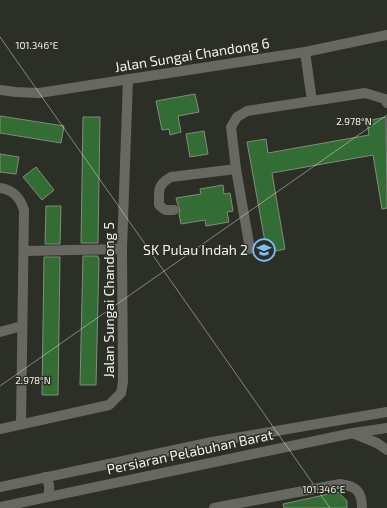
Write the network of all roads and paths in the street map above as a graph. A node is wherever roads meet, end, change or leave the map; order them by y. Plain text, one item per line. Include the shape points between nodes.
1 (387, 35) edge
2 (305, 52) junction
3 (128, 79) junction
4 (0, 90) edge
5 (312, 101) junction
6 (387, 103) edge
7 (236, 169) junction
8 (0, 188) edge
9 (174, 210) dead end
10 (122, 249) junction
11 (250, 249) dead end
12 (24, 252) junction
13 (22, 326) junction
14 (0, 332) edge
15 (387, 415) edge
16 (21, 424) junction
17 (387, 428) edge
18 (0, 429) edge
19 (353, 433) junction
20 (387, 450) edge
21 (46, 477) junction
22 (0, 487) edge
23 (48, 496) junction
24 (0, 507) edge
25 (214, 508) edge
26 (362, 508) edge

1 - 2 street, Jalan Sungai Chandong 6
2 - 3 street, Jalan Sungai Chandong 6
2 - 5 street
3 - 4 street, Jalan Sungai Chandong 6 via 39,93
3 - 10 street, Jalan Sungai Chandong 5
5 - 6 street via 365,93 384,99
5 - 7 street via 247,111 238,117 231,127
7 - 9 street via 171,177 163,182 159,187 159,205 165,210
7 - 11 street
8 - 12 street via 8,190 21,200 24,210
10 - 12 street
10 - 16 street, Jalan Sungai Chandong 5 via 121,393 109,405
12 - 13 street
13 - 14 street
13 - 16 street
15 - 21 street, Persiaran Pelabuhan Barat via 212,442
16 - 18 street, Jalan Sungai Chandong 5
17 - 19 street, Persiaran Pelabuhan Barat
19 - 20 street
19 - 23 street, Persiaran Pelabuhan Barat
21 - 22 street, Persiaran Pelabuhan Barat
21 - 23 street via 50,489
23 - 24 street, Persiaran Pelabuhan Barat
25 - 26 street via 340,484 350,485 358,491

